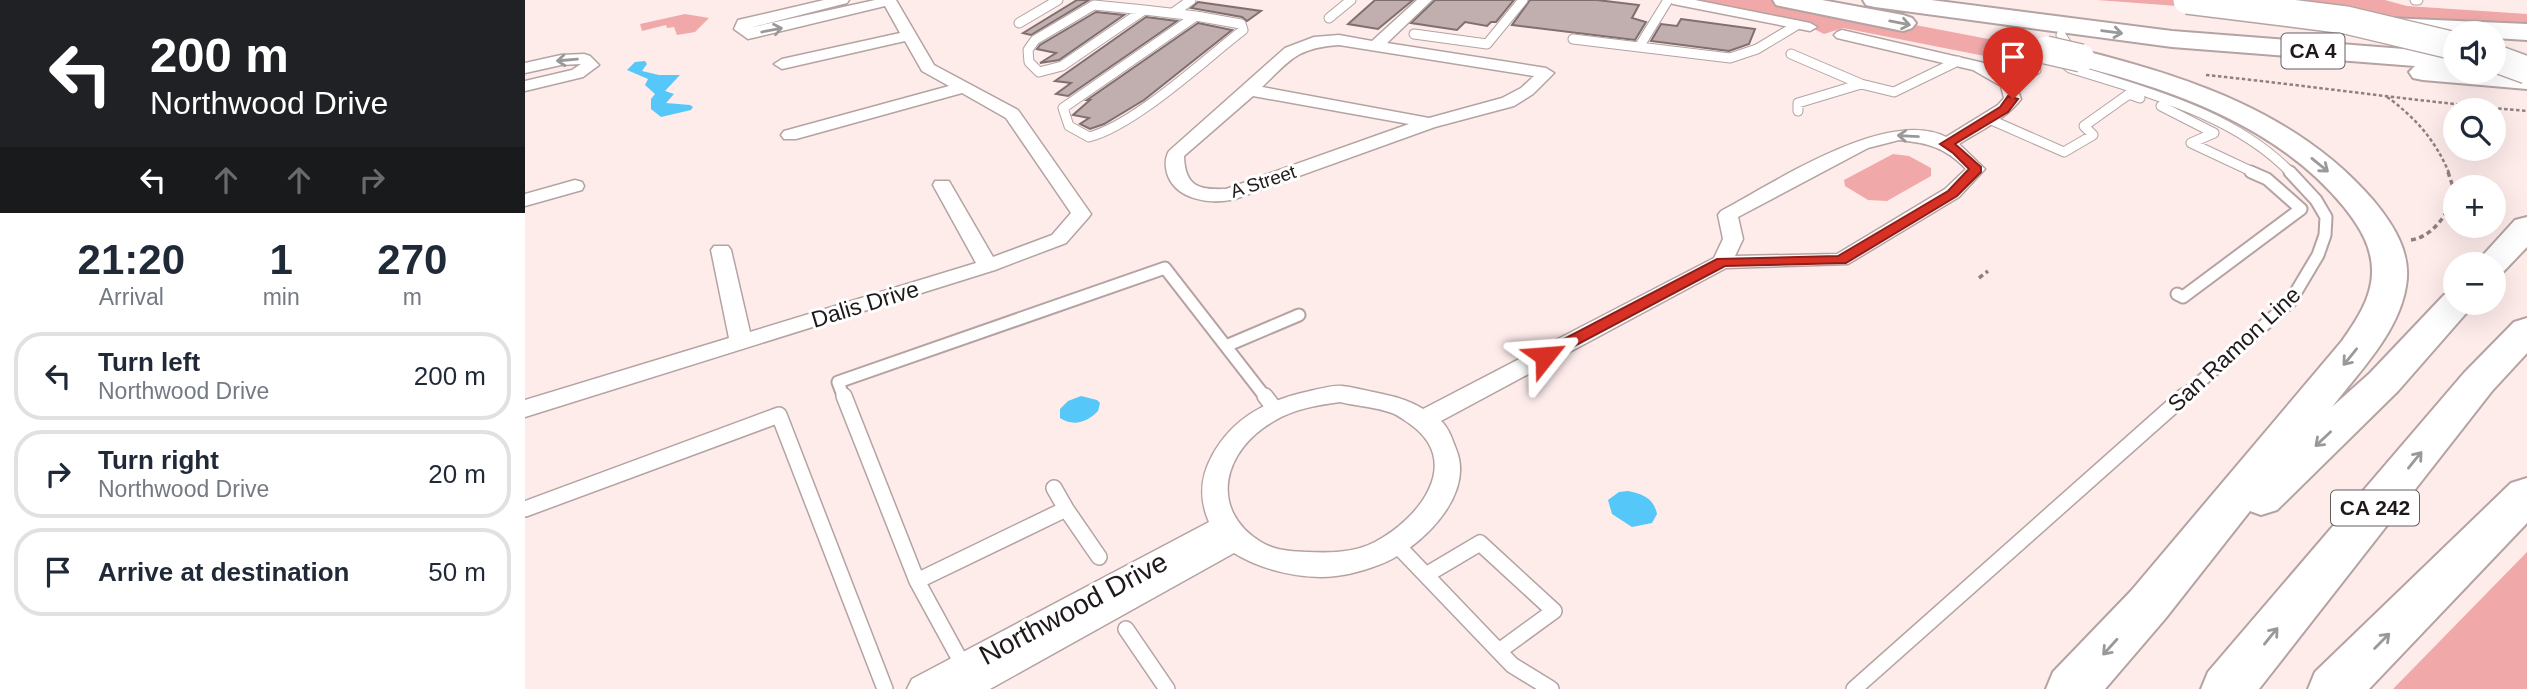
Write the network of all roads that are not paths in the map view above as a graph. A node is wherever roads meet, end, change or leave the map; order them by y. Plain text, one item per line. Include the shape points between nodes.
1 (842, 0) edge
2 (887, 0) edge
3 (1058, 0) edge
4 (1191, 0) edge
5 (1351, 0) edge
6 (1425, 0) edge
7 (1523, 0) edge
8 (1668, 0) edge
9 (1674, 0) edge
10 (1785, 0) edge
11 (1875, 0) edge
12 (2022, 0) edge
13 (2104, 9) junction
14 (1144, 10) junction
15 (2145, 12) dead end
16 (1173, 13) junction
17 (1196, 16) junction
18 (1329, 18) dead end
19 (2177, 18) edge
20 (1019, 23) dead end
21 (1804, 26) joint
22 (2527, 32) edge
23 (1414, 34) dead end
24 (1842, 35) dead end
25 (2443, 35) edge
26 (908, 36) junction
27 (1573, 39) dead end
28 (1983, 39) dead end
29 (2506, 39) edge
30 (2527, 40) edge
31 (2443, 43) edge
32 (1376, 45) junction
33 (1639, 47) junction
34 (2049, 52) junction
35 (1791, 54) dead end
36 (2443, 59) edge
37 (1958, 61) junction
38 (2506, 62) edge
39 (782, 64) dead end
40 (2506, 65) edge
41 (525, 68) edge
42 (2527, 68) edge
43 (2527, 81) edge
44 (2008, 83) junction
45 (1861, 84) junction
46 (525, 86) edge
47 (961, 89) junction
48 (1250, 90) junction
49 (1798, 111) dead end
50 (1989, 119) junction
51 (1429, 123) junction
52 (790, 135) dead end
53 (1946, 144) junction
54 (942, 185) dead end
55 (575, 186) dead end
56 (525, 200) edge
57 (2527, 227) edge
58 (721, 250) dead end
59 (2504, 252) edge
60 (1722, 262) junction
61 (988, 266) junction
62 (2177, 294) dead end
63 (1299, 315) dead end
64 (2446, 315) edge
65 (2527, 330) edge
66 (741, 342) junction
67 (1226, 346) junction
68 (525, 409) edge
69 (1275, 409) junction
70 (1425, 419) junction
71 (1054, 488) dead end
72 (2523, 501) edge
73 (525, 509) edge
74 (1066, 509) junction
75 (1229, 533) junction
76 (1397, 545) junction
77 (1099, 557) dead end
78 (1426, 575) junction
79 (917, 581) junction
80 (2148, 605) junction
81 (1126, 629) dead end
82 (1499, 651) junction
83 (967, 682) edge
84 (884, 689) edge
85 (923, 689) edge
86 (1167, 689) edge
87 (1551, 689) edge
88 (1854, 689) edge
89 (2072, 689) edge
90 (2227, 689) edge
91 (2334, 689) edge

1 -> 2 street, Dalis Drive via 758,18 743,23 741,29 748,34 769,31
2 - 26 street, Dalis Drive
3 - 20 lane
4 - 16 lane
5 - 18 lane
6 - 32 street
7 - 23 lane via 1487,44
8 - 33 lane
9 - 21 street
10 -> 28 highway
11 -> 19 highway, CA 4
12 - 13 highway, CA 4
13 - 15 highway
13 - 25 highway, CA 4
14 - 14 lane via 1062,66 1039,72 1029,62 1028,50 1035,40 1094,5
14 - 16 lane
16 - 17 lane
17 - 17 lane via 1241,24 1243,30 1103,134 1083,136 1067,124 1063,108
19 - 22 highway
19 - 31 highway, bridge via 2320,15
19 - 36 highway, CA 4
19 - 43 highway via 2254,54
21 - 33 lane via 1730,58
24 - 37 street
26 - 39 street
26 - 47 street, Dalis Drive via 928,68
27 - 33 lane
29 - 30 highway
32 - 48 street, A Street via 1327,39 1299,46
32 - 51 street, A Street via 1546,73 1508,102
34 - 44 lane
34 -> 80 highway via 2179,86 2266,128 2341,183 2384,243 2389,262 2389,282 2375,323
34 - 88 lane, San Ramon Line via 2068,46 2065,64 2070,68 2201,114 2264,149 2322,208 2327,224 2307,281 2290,303
35 - 45 lane
37 - 44 street
37 - 45 lane via 1894,92
38 - 42 highway, bridge
40 - 42 highway
46 -> 41 street via 577,74 591,65 584,59 561,60
44 - 50 street via 2013,99
45 - 49 lane via 1798,103
47 - 52 street
47 - 61 street, Dalis Drive via 1012,114 1081,214 1059,239
48 - 51 street, A Street
48 - 51 street, A Street via 1175,155 1174,170 1184,187 1207,195 1228,195
50 - 53 street
50 - 62 lane via 2064,152 2093,135 2084,126 2129,94 2214,133 2191,143 2267,178 2301,209 2183,297
53 -> 60 street via 1935,138 1899,135 1862,144 1740,207 1728,215 1733,239
53 - 60 street via 1976,169 1952,193 1841,260
54 - 61 street
55 - 56 street
57 - 59 highway
58 - 66 street
60 - 70 street
61 - 66 street, Dalis Drive
63 - 67 lane
64 -> 80 highway via 2383,382
90 -> 65 highway, CA 242 via 2478,382
66 - 68 street, Dalis Drive
67 - 69 lane
67 - 79 lane via 1165,268 838,382
69 - 70 street via 1307,398 1372,396
69 - 75 street via 1247,426 1226,449 1214,475 1213,502
70 - 76 street via 1440,436 1448,457 1448,480 1439,504 1422,526
71 - 74 lane
91 -> 72 highway
73 - 84 lane via 779,415
74 - 77 lane
74 - 79 lane
75 - 76 street via 1255,553 1310,566 1370,557
75 - 83 street, Northwood Drive
76 - 78 lane
78 - 82 lane
78 - 82 lane via 1480,544 1554,611
79 - 83 lane
80 -> 89 highway
81 - 86 lane
82 - 87 lane via 1512,665
83 - 85 street, Northwood Drive

